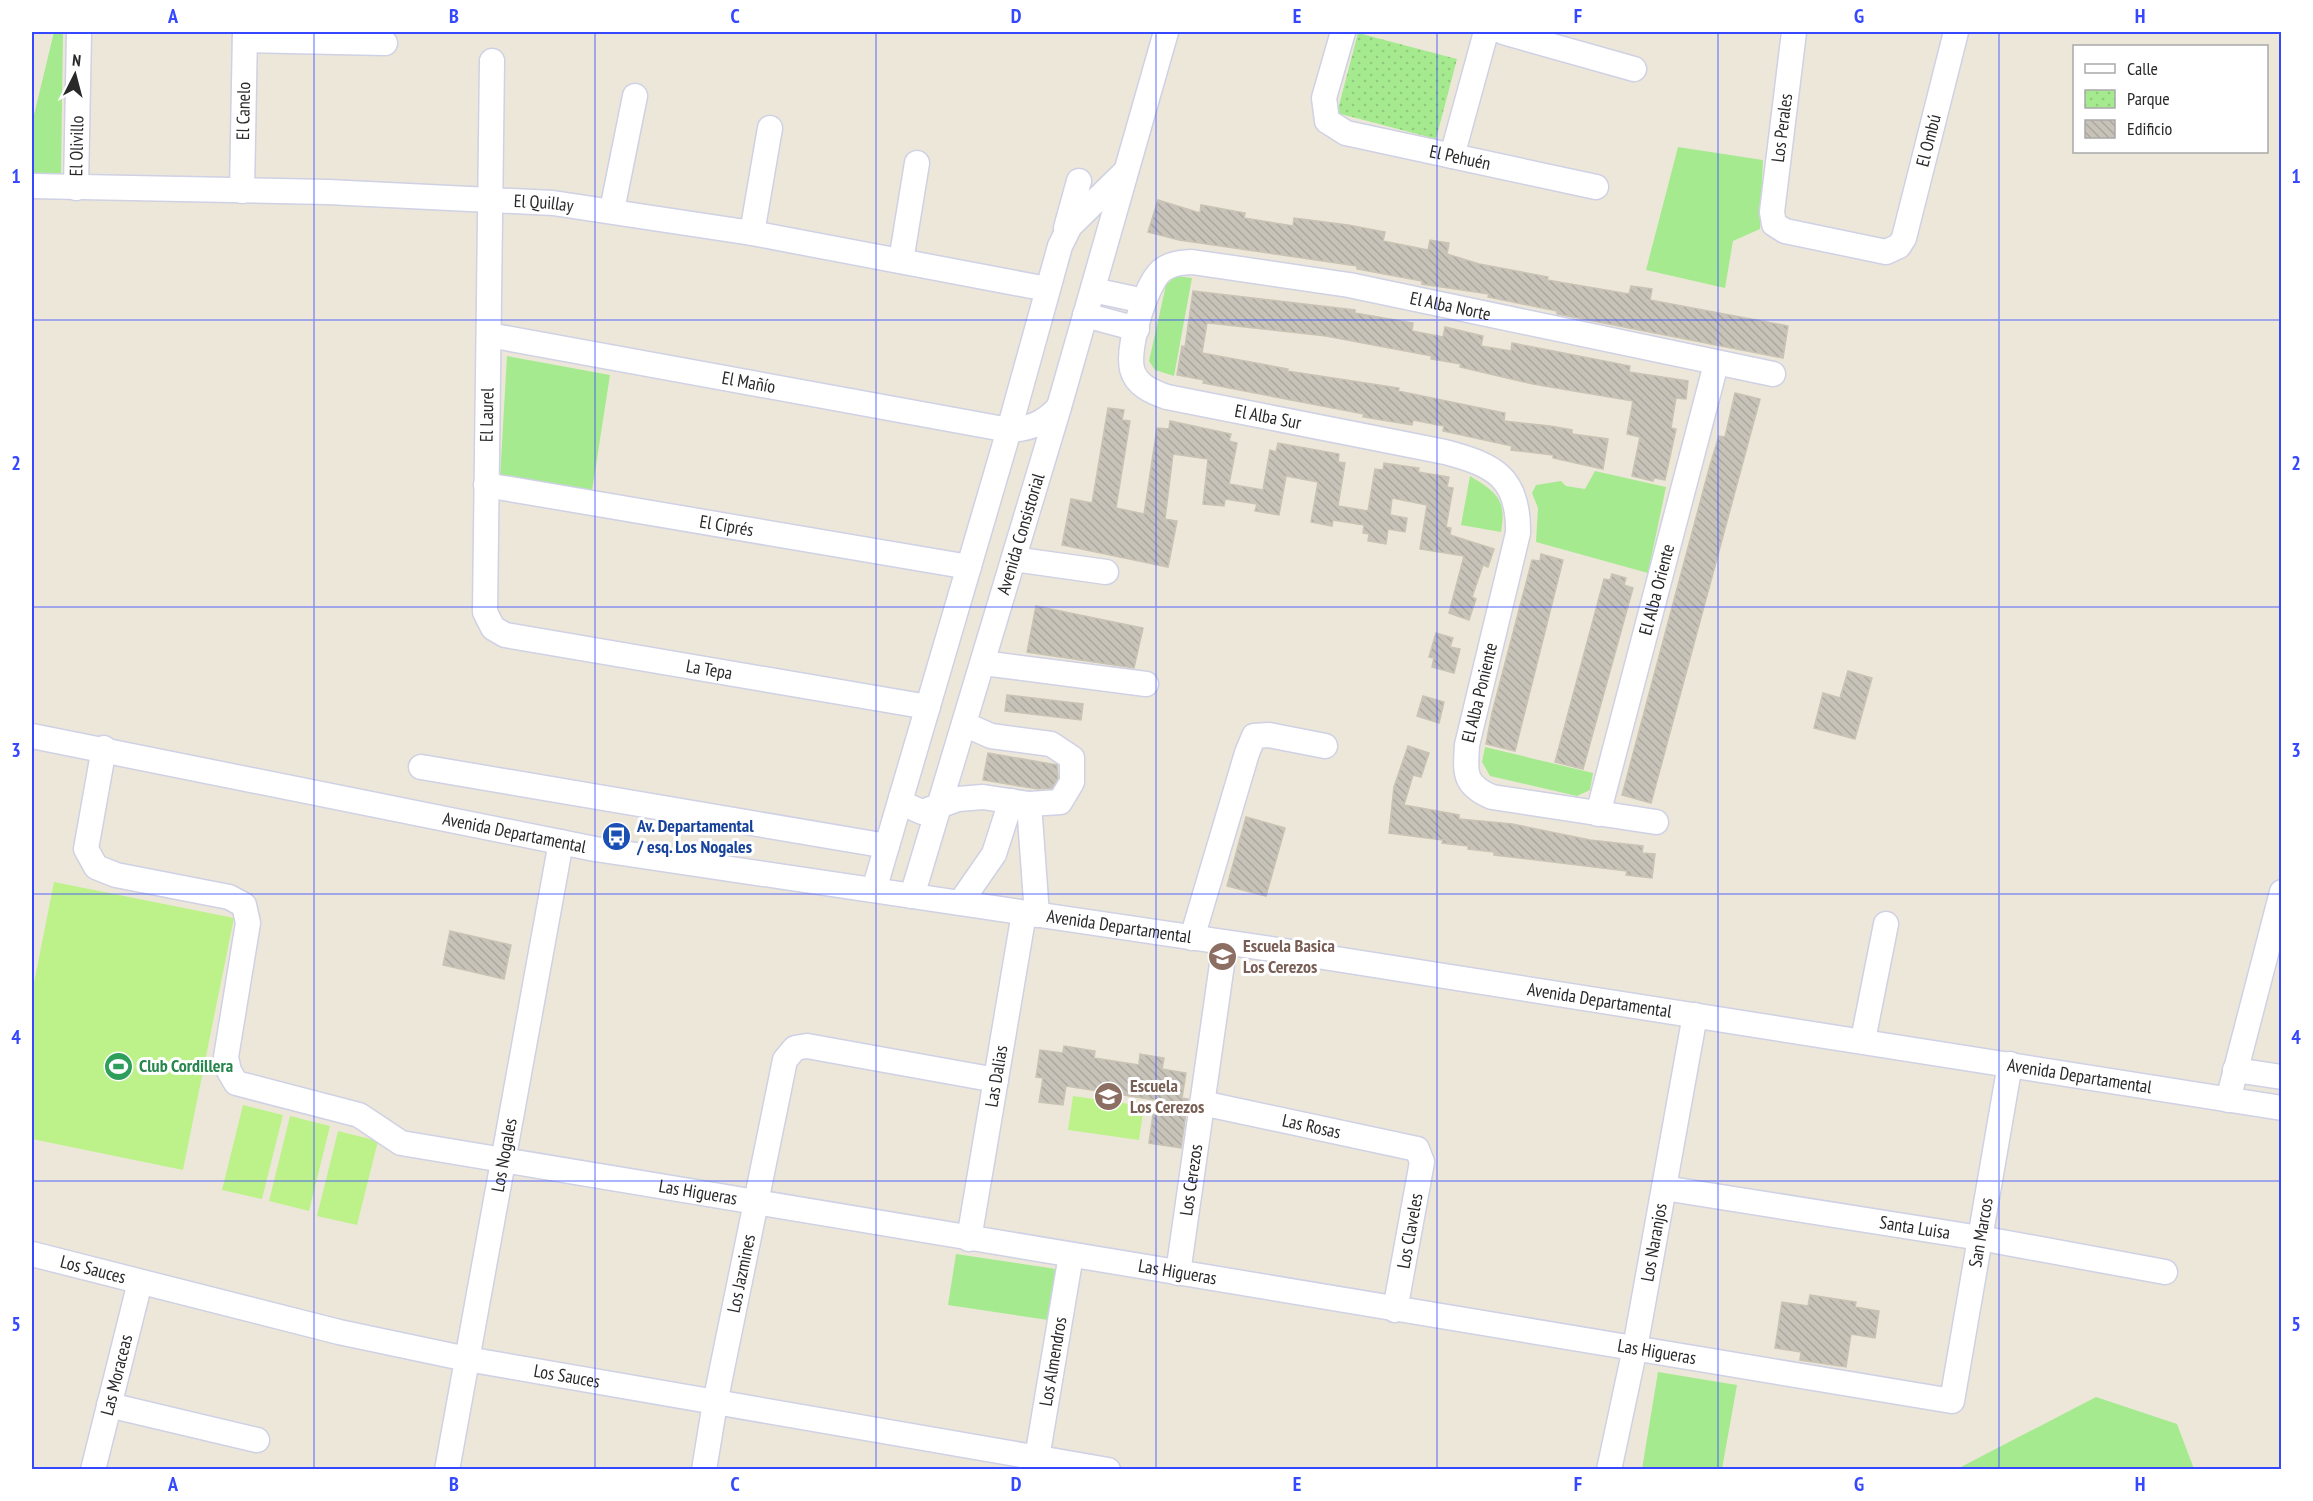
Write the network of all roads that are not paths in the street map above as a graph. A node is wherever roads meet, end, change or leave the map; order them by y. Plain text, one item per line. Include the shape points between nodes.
1 (79, 32) edge
2 (1166, 32) edge
3 (1343, 32) edge
4 (1486, 32) edge
5 (1503, 32) edge
6 (1794, 32) edge
7 (1956, 32) edge
8 (245, 36) edge
9 (385, 43) dead end
10 (492, 61) dead end
11 (1634, 69) dead end
12 (636, 96) dead end
13 (770, 128) dead end
14 (1452, 156) junction
15 (917, 163) dead end
16 (1126, 171) junction
17 (1079, 181) dead end
18 (32, 186) edge
19 (1596, 187) dead end
20 (76, 188) junction
21 (242, 191) junction
22 (489, 199) junction
23 (612, 210) junction
24 (1082, 214) junction
25 (752, 233) junction
26 (1064, 235) junction
27 (1106, 243) junction
28 (1896, 249) joint
29 (901, 261) junction
30 (1047, 289) junction
31 (1093, 290) junction
32 (1144, 301) junction
33 (1086, 315) junction
34 (1137, 329) junction
35 (489, 334) junction
36 (1716, 364) junction
37 (1773, 374) dead end
38 (1059, 407) junction
39 (1009, 430) junction
40 (1503, 476) joint
41 (486, 485) junction
42 (1014, 559) junction
43 (969, 567) junction
44 (1106, 572) dead end
45 (493, 628) joint
46 (982, 663) junction
47 (1146, 684) dead end
48 (928, 707) junction
49 (964, 724) junction
50 (32, 736) edge
51 (1325, 746) dead end
52 (104, 748) junction
53 (421, 767) dead end
54 (901, 798) junction
55 (1020, 802) junction
56 (939, 807) junction
57 (1598, 814) junction
58 (1656, 822) dead end
59 (561, 842) junction
60 (887, 846) junction
61 (874, 890) junction
62 (2282, 892) edge
63 (912, 896) junction
64 (960, 903) junction
65 (1030, 914) junction
66 (2278, 917) edge
67 (1886, 924) dead end
68 (1192, 938) junction
69 (1225, 943) junction
70 (1695, 1015) junction
71 (1863, 1040) junction
72 (2010, 1065) junction
73 (2235, 1070) junction
74 (2282, 1077) edge
75 (996, 1080) junction
76 (2228, 1100) junction
77 (1202, 1103) junction
78 (2282, 1108) edge
79 (1420, 1152) joint
80 (504, 1162) junction
81 (1664, 1188) junction
82 (756, 1203) junction
83 (1980, 1238) junction
84 (969, 1239) junction
85 (32, 1254) edge
86 (1071, 1255) junction
87 (2165, 1272) dead end
88 (1178, 1273) junction
89 (140, 1282) junction
90 (1395, 1310) junction
91 (1635, 1348) junction
92 (467, 1359) junction
93 (1952, 1401) joint
94 (715, 1404) junction
95 (109, 1405) junction
96 (257, 1440) dead end
97 (1036, 1463) edge
98 (93, 1470) edge
99 (447, 1470) edge
100 (704, 1470) edge
101 (1108, 1470) edge
102 (1609, 1470) edge

1 - 20 street, El Olivillo
2 - 16 street, Avenida Consistorial
3 - 14 street, El Pehuén via 1324,98 1327,121 1346,133
4 - 14 street
5 - 11 street
6 - 28 street, Los Perales via 1772,212 1774,224 1785,231 1886,252
7 - 28 street, El Ombú via 1904,238
8 - 9 street
8 - 21 street, El Canelo
10 - 22 street, El Laurel
12 - 23 street
13 - 25 street
14 - 19 street, El Pehuén
15 - 29 street
16 - 24 street, Avenida Consistorial
16 - 27 street, Avenida Consistorial
17 - 26 street, Avenida Consistorial
18 - 20 street, El Quillay
20 - 21 street, El Quillay
21 - 22 street, El Quillay
22 - 23 street, El Quillay
22 - 35 street, El Laurel
23 - 25 street, El Quillay
24 - 26 street, Avenida Consistorial
24 - 27 street via 1097,218 1102,224
25 - 29 street, El Quillay
26 - 30 street, Avenida Consistorial
27 - 31 street, Avenida Consistorial
29 - 30 street, El Quillay
30 - 39 street, Avenida Consistorial
31 - 32 street
31 - 33 street, Avenida Consistorial
32 - 34 street, El Alba Norte
32 - 36 street, El Alba Norte via 1161,272 1174,264 1192,262 1349,285
33 - 34 street
33 - 38 street, Avenida Consistorial
34 - 40 street, El Alba Sur via 1132,369 1150,392 1445,452 1486,465
35 - 39 street, El Mañío
35 - 41 street, El Laurel
36 - 37 street, El Alba Norte
36 - 57 street, El Alba Oriente
38 - 39 street via 1032,427
38 - 42 street, Avenida Consistorial
39 - 43 street, Avenida Consistorial
40 - 57 street, El Alba Poniente via 1518,510 1518,533 1467,745 1467,775 1478,791 1492,797
41 - 43 street, El Ciprés
41 - 45 street, El Laurel via 485,612
42 - 44 street
42 - 46 street, Avenida Consistorial
43 - 48 street, Avenida Consistorial
45 - 48 street, La Tepa via 505,635
46 - 47 street
46 - 49 street, Avenida Consistorial
48 - 54 street, Avenida Consistorial
49 - 55 street via 991,736 1051,744 1072,758 1072,782 1060,802
49 - 56 street, Avenida Consistorial
50 - 52 street, Avenida Departamental
51 - 68 street via 1269,735 1254,736
52 - 59 street, Avenida Departamental
52 - 80 street, Las Higueras via 86,849 96,867 116,875 229,897 244,904 248,923 226,1057 236,1083 359,1115 401,1143
53 - 60 street
54 - 56 street via 906,805 922,812
54 - 60 street, Avenida Consistorial
55 - 56 street via 983,797 958,799
55 - 64 street via 994,854
55 - 65 street, Las Dalias
56 - 63 street, Avenida Consistorial
57 - 58 street, El Alba Poniente
59 - 61 street, Avenida Departamental
59 - 80 street, Los Nogales
60 - 61 street, Avenida Consistorial
61 - 63 street, Avenida Departamental
62 - 66 street
63 - 64 street, Avenida Departamental
64 - 65 street, Avenida Departamental
65 - 68 street, Avenida Departamental
65 - 75 street, Las Dalias
66 - 73 street
67 - 71 street
68 - 69 street, Avenida Departamental
69 - 70 street, Avenida Departamental
69 - 77 street, Los Cerezos
70 - 71 street, Avenida Departamental
70 - 81 street, Los Naranjos
71 - 72 street, Avenida Departamental
72 - 76 street, Avenida Departamental
72 - 83 street, San Marcos
73 - 74 street
73 - 76 street
75 - 82 street, Los Jazmines via 795,1047 785,1060
75 - 84 street, Las Dalias
76 - 78 street, Avenida Departamental
77 - 79 street, Las Rosas via 1413,1147
77 - 88 street, Los Cerezos
79 - 90 street, Los Claveles via 1422,1162
80 - 82 street, Las Higueras
80 - 92 street, Los Nogales
81 - 83 street, Santa Luisa
81 - 91 street, Los Naranjos
82 - 84 street, Las Higueras
82 - 94 street, Los Jazmines
83 - 87 street, Santa Luisa
83 - 93 street, San Marcos
84 - 86 street, Las Higueras
85 - 89 street, Los Sauces
86 - 88 street, Las Higueras
86 - 97 street, Los Almendros
88 - 90 street, Las Higueras
89 - 92 street, Los Sauces via 339,1332
89 - 95 street, Las Moraceas
90 - 91 street, Las Higueras
91 - 93 street, Las Higueras
91 - 102 street, Los Naranjos
92 - 94 street, Los Sauces
92 - 99 street, Los Nogales
94 - 97 street, Los Sauces
94 - 100 street, Los Jazmines
95 - 96 street
95 - 98 street, Las Moraceas
97 - 101 street, Los Sauces

